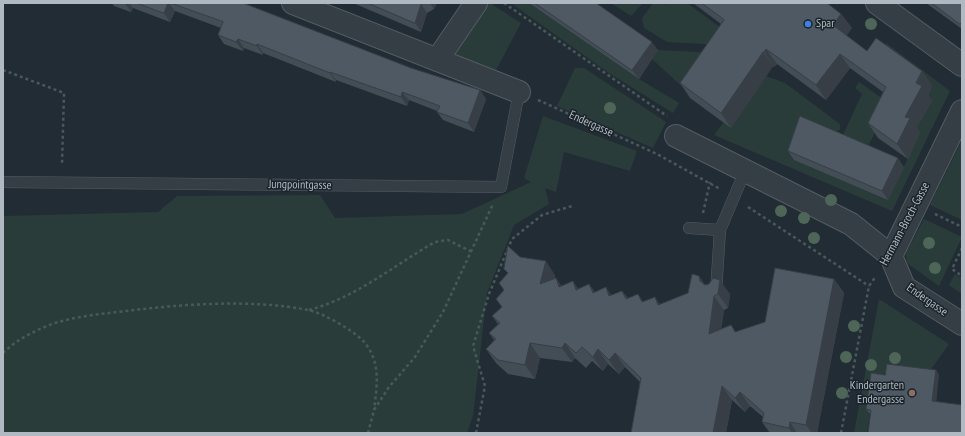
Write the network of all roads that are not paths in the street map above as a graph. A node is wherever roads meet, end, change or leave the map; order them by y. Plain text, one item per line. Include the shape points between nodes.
1 (293, 3) edge
2 (476, 3) edge
3 (877, 3) edge
4 (437, 60) junction
5 (962, 65) edge
6 (519, 92) joint
7 (962, 111) edge
8 (676, 136) road end
9 (745, 171) junction
10 (3, 182) edge
11 (694, 228) road end
12 (720, 230) junction
13 (891, 256) junction
14 (716, 292) edge
15 (962, 324) edge

1 - 4 street
2 - 4 street
3 - 5 street
4 - 6 street
6 - 10 lane, Jungpointgasse via 500,187
7 - 13 street, Hermann-Broch-Gasse
8 - 9 street, Endergasse
9 - 12 lane
9 - 13 street, Endergasse via 851,224
11 - 12 lane
12 - 14 lane
13 - 15 street, Endergasse via 904,287

